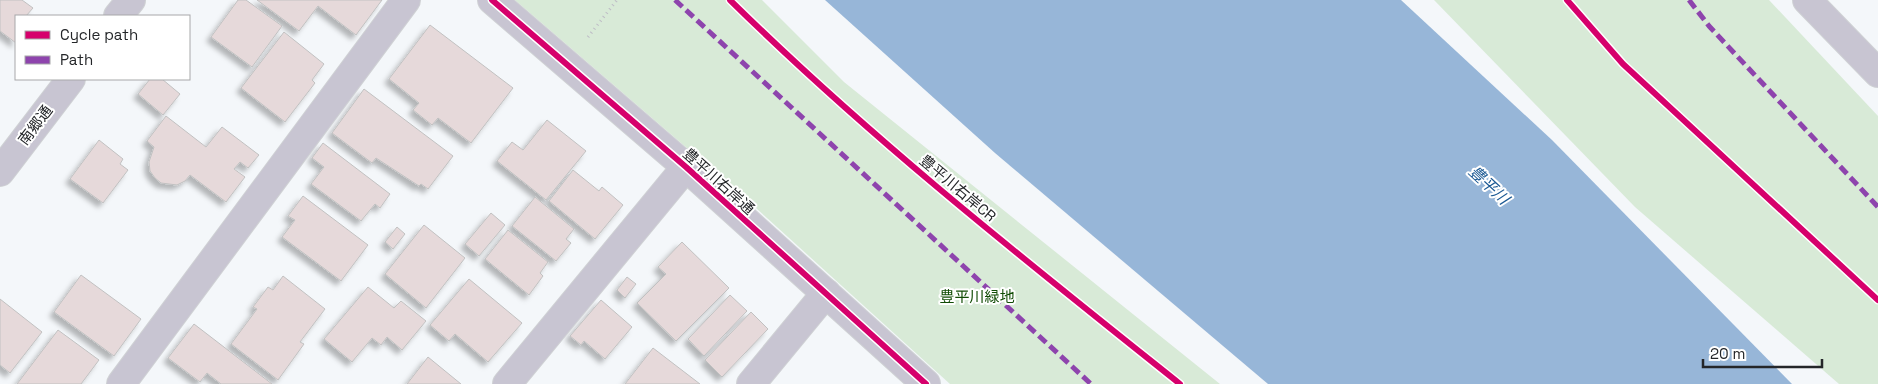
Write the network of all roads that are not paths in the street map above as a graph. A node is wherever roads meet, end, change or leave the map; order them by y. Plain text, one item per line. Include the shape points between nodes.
1 (130, 0) edge
2 (406, 0) edge
3 (492, 0) edge
4 (1807, 0) edge
5 (119, 15) edge
6 (1878, 73) edge
7 (70, 80) edge
8 (686, 167) junction
9 (0, 172) edge
10 (826, 293) junction
11 (121, 384) edge
12 (507, 384) edge
13 (751, 384) edge
14 (926, 384) edge

1 - 5 street
2 - 11 street
3 - 8 street, 豊平川右岸通
4 - 6 street
7 - 9 street, 南郷通
8 - 10 street, 豊平川右岸通
8 - 12 street
10 - 13 street
10 - 14 street, 豊平川右岸通

